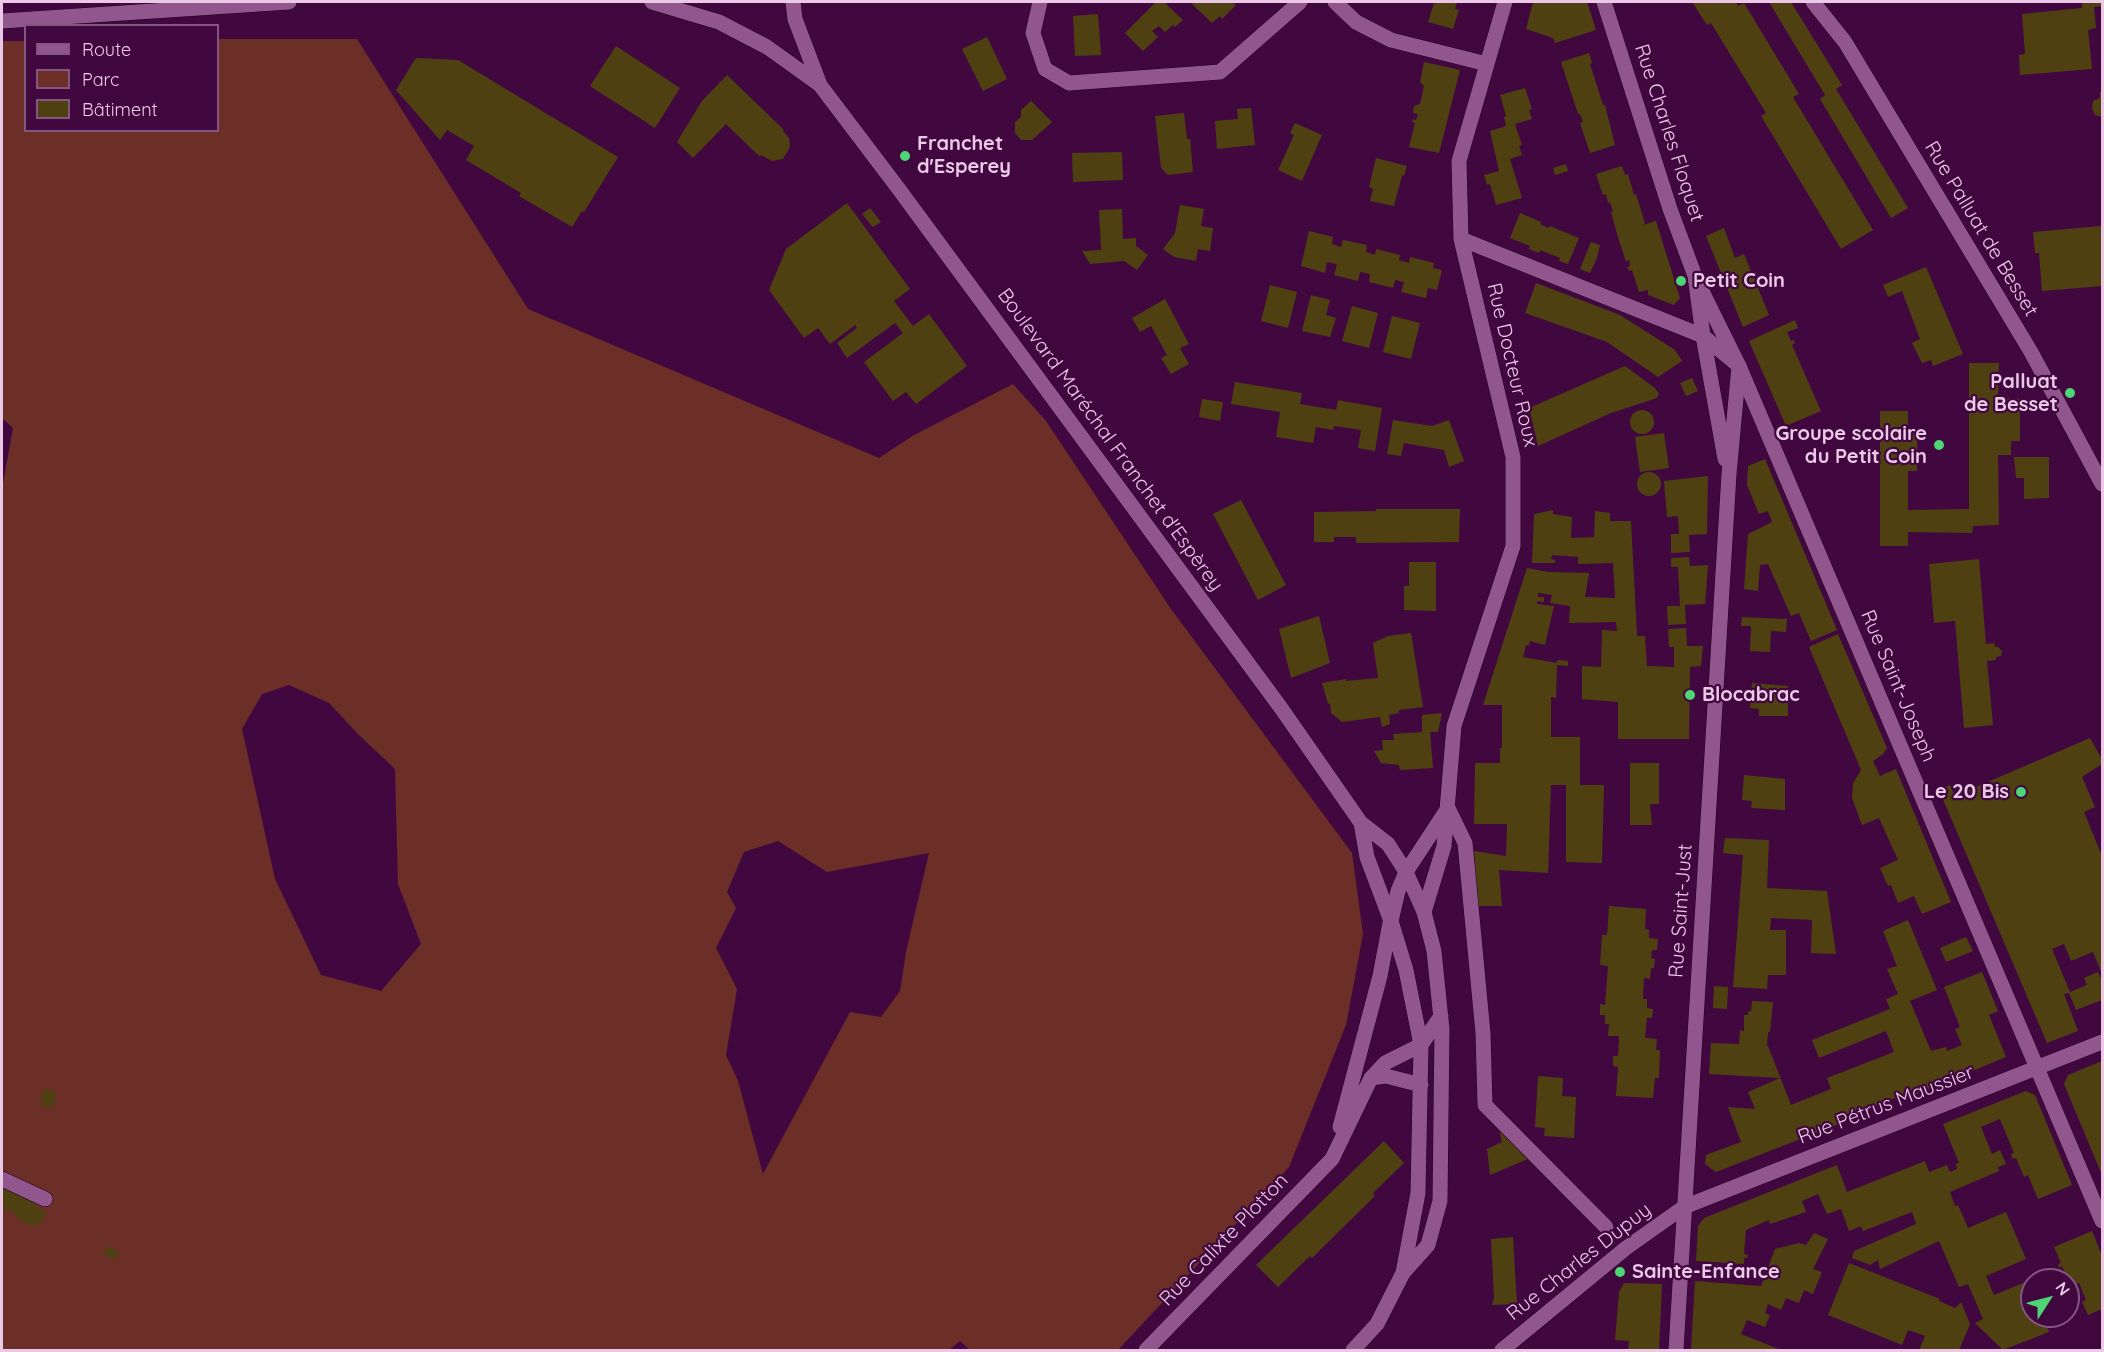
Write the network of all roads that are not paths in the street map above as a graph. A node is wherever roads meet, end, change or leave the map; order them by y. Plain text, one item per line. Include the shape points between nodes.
1 (289, 2) edge
2 (652, 2) edge
3 (793, 2) edge
4 (1040, 2) edge
5 (1300, 2) edge
6 (1335, 2) edge
7 (1505, 2) edge
8 (1604, 2) edge
9 (1813, 2) edge
10 (2, 14) edge
11 (65, 16) junction
12 (2, 21) edge
13 (1487, 64) junction
14 (820, 85) junction
15 (1461, 240) junction
16 (1695, 276) junction
17 (1703, 336) junction
18 (1739, 366) junction
19 (1729, 474) junction
20 (2103, 484) edge
21 (1448, 808) junction
22 (1361, 823) junction
23 (1406, 872) junction
24 (1424, 912) junction
25 (1391, 921) junction
26 (1441, 1016) junction
27 (2103, 1042) edge
28 (1420, 1045) junction
29 (2038, 1068) junction
30 (1371, 1078) junction
31 (1421, 1085) junction
32 (1332, 1159) junction
33 (2, 1179) edge
34 (45, 1199) dead end
35 (1684, 1207) junction
36 (2103, 1221) edge
37 (1606, 1227) dead end
38 (1403, 1273) junction
39 (1146, 1350) edge
40 (1353, 1350) edge
41 (1502, 1350) edge
42 (1676, 1350) edge

1 - 11 street
2 - 14 street via 719,22 767,47
3 - 14 street via 795,19
4 - 5 street via 1033,33 1045,69 1069,83 1220,72
6 - 13 street via 1356,22 1391,40
7 - 13 street, Rue Docteur Roux
8 - 16 street, Rue Charles Floquet
9 - 20 street, Rue Palluat de Besset via 1845,42 2031,352
10 - 11 street
11 - 12 street
13 - 15 street, Rue Docteur Roux via 1459,161
14 - 22 street, Boulevard Maréchal Franchet d'Espèrey via 1260,680
15 - 17 street
15 - 21 street, Rue Docteur Roux via 1513,457 1513,546 1454,726
16 - 17 street, Rue Charles Floquet
16 - 18 street, Rue Charles Floquet
17 - 18 street
17 - 19 street, Rue Saint-Just
18 - 19 street, Rue Saint-Just
18 - 29 street, Rue Saint-Joseph
19 - 35 street, Rue Saint-Just
21 - 23 street, Rue Docteur Roux
21 - 24 street, Rue Docteur Roux via 1444,846
21 - 37 street via 1465,843 1483,1033 1485,1105
22 - 23 street, Boulevard Maréchal Franchet d'Espèrey via 1388,844
22 - 25 street, Boulevard Maréchal Franchet d'Espèrey via 1366,856
23 - 24 street, Boulevard Maréchal Franchet d'Espèrey
23 - 25 street, Rue Docteur Roux
24 - 26 street, Boulevard Maréchal Franchet d'Espèrey via 1434,951
25 - 28 street, Boulevard Maréchal Franchet d'Espèrey via 1406,970
25 - 32 street, Rue Calixte Plotton
26 - 28 street, Rue Calixte Plotton
26 - 38 street, Boulevard Maréchal Franchet d'Espèrey via 1440,1201 1428,1245
27 - 29 street, Rue Pétrus Maussier
28 - 30 street, Rue Calixte Plotton via 1385,1063
28 - 31 street, Boulevard Maréchal Franchet d'Espèrey
29 - 35 street, Rue Pétrus Maussier
29 - 36 street, Rue Saint-Joseph
30 - 31 street via 1386,1076
30 - 32 street, Rue Calixte Plotton
31 - 38 street, Boulevard Maréchal Franchet d'Espèrey via 1418,1193
32 - 39 street, Rue Calixte Plotton
33 - 34 street
35 - 41 street, Rue Charles Dupuy via 1626,1248
35 - 42 street, Rue Saint-Just
38 - 40 street, Boulevard Maréchal Franchet d'Espèrey via 1377,1324

